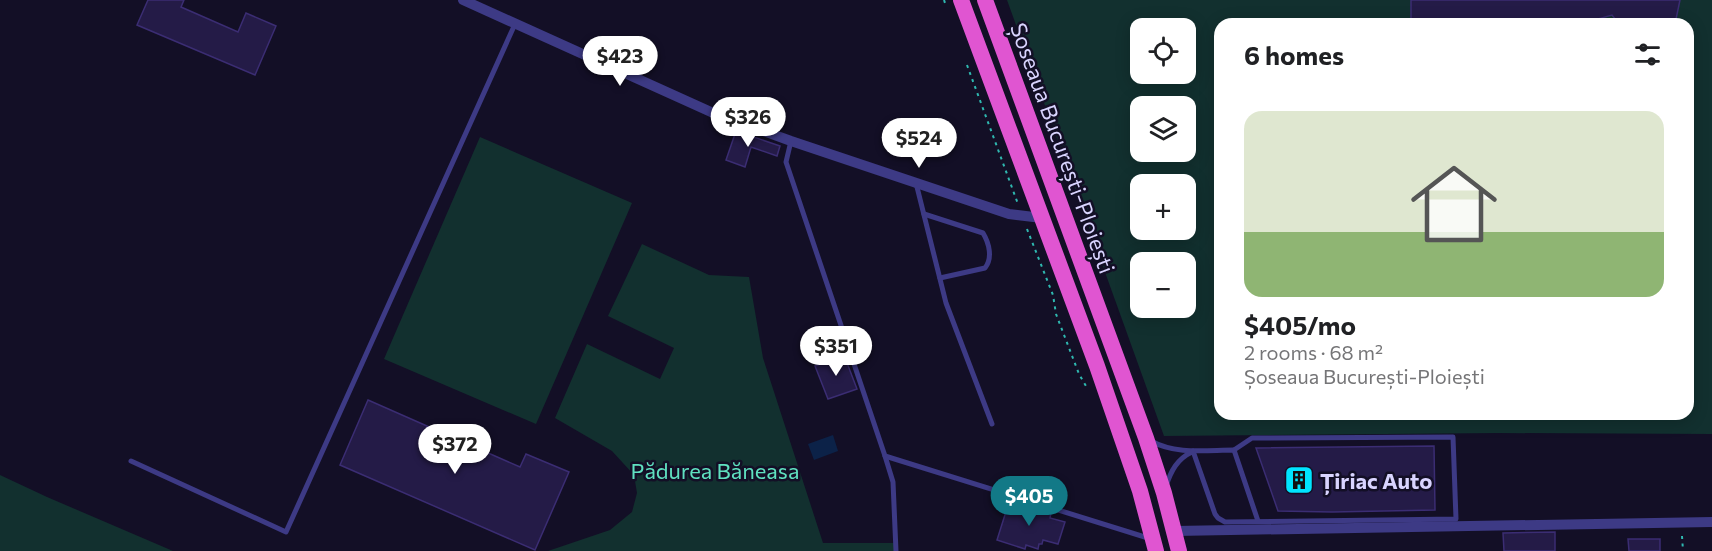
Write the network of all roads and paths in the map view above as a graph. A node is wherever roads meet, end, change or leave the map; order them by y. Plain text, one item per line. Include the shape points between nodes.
1 (463, 0) edge
2 (944, 0) edge
3 (962, 0) edge
4 (985, 0) edge
5 (948, 11) dead end
6 (516, 24) junction
7 (967, 65) dead end
8 (791, 141) junction
9 (916, 183) junction
10 (924, 214) junction
11 (1023, 217) junction
12 (1042, 218) junction
13 (940, 278) junction
14 (1089, 394) dead end
15 (992, 424) dead end
16 (1146, 438) junction
17 (1234, 450) junction
18 (1193, 451) junction
19 (885, 456) junction
20 (131, 461) dead end
21 (1164, 493) junction
22 (1258, 521) junction
23 (1712, 522) edge
24 (1681, 523) junction
25 (1174, 531) junction
26 (1154, 546) edge
27 (896, 551) edge
28 (1179, 551) edge
29 (1683, 551) edge

1 - 6 street
2 - 5 path
3 - 12 highway, Șoseaua București-Ploiești
4 - 16 highway, Șoseaua București-Ploiești
6 - 8 street via 711,112
6 - 20 lane via 286,532
7 - 11 path
8 - 9 street
8 - 19 lane via 786,162
9 - 10 lane
9 - 11 street
10 - 13 lane
10 - 13 lane via 983,233 988,241 989,261 985,268
11 - 12 street
11 - 14 path
12 - 26 highway, Șoseaua București-Ploiești via 1140,490
13 - 15 lane
16 - 18 lane via 1162,446
16 - 21 highway, Șoseaua București-Ploiești
17 - 18 lane
17 - 22 lane
17 - 22 lane via 1252,438 1453,437 1456,519
18 - 21 lane via 1175,466
18 - 22 lane via 1218,518 1225,522
19 - 26 lane
19 - 27 lane via 892,482
21 - 25 highway, Șoseaua București-Ploiești
23 - 24 street
24 - 25 street
24 - 29 path
25 - 28 highway, Șoseaua București-Ploiești

